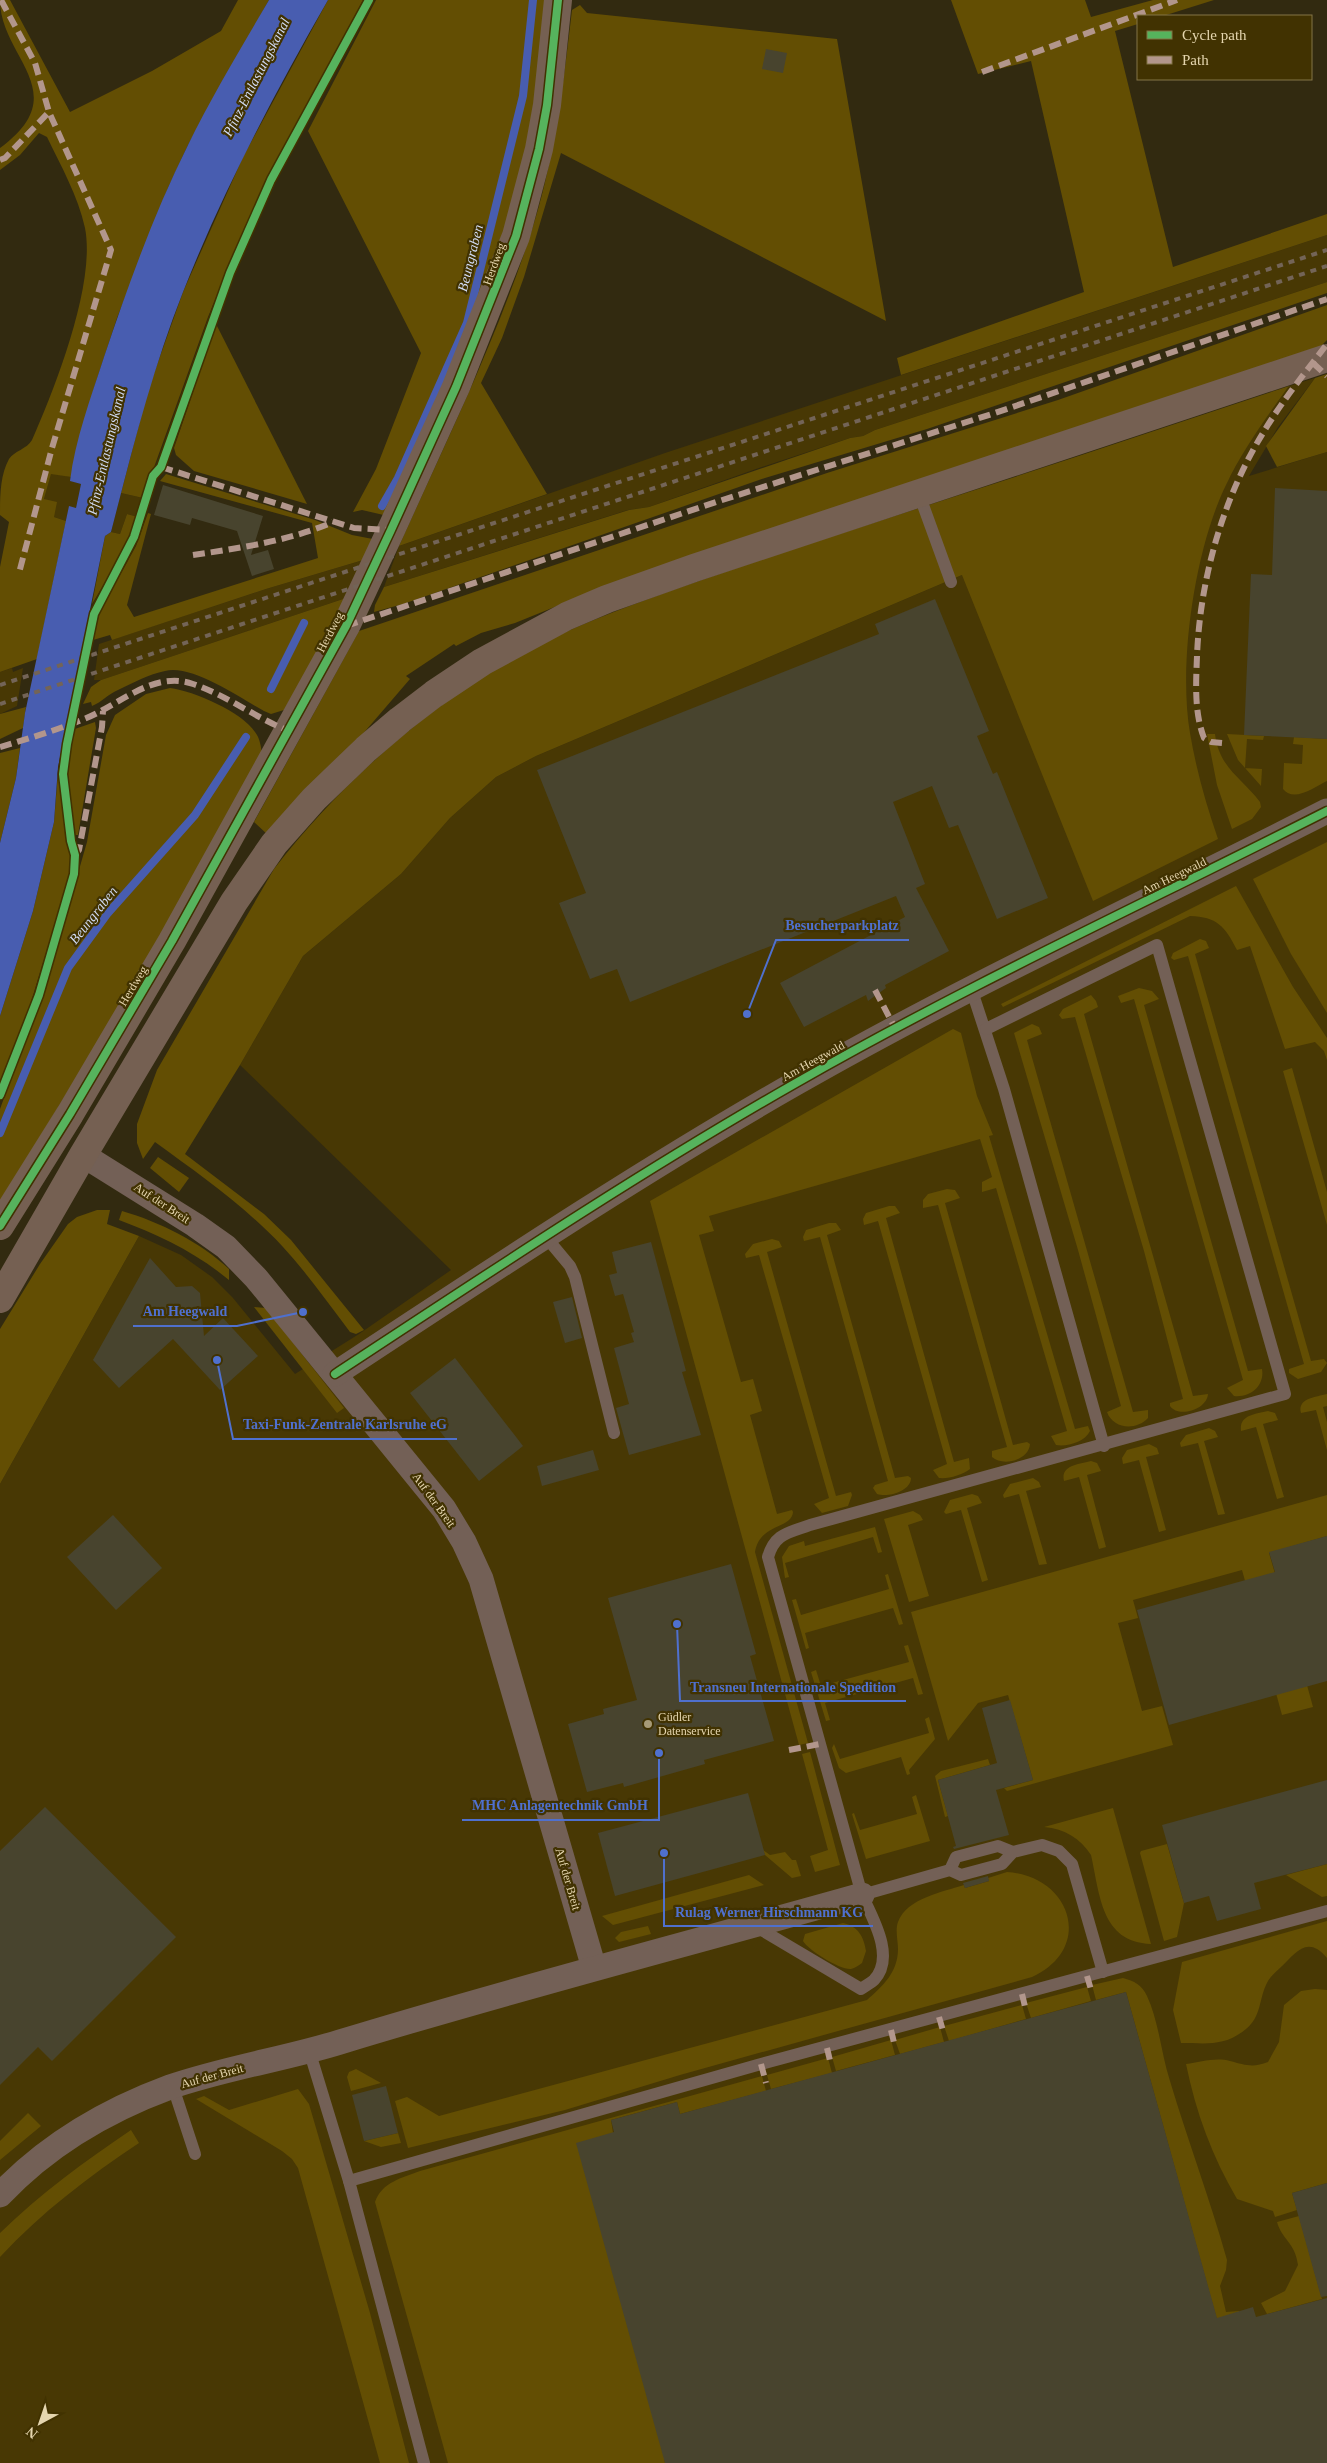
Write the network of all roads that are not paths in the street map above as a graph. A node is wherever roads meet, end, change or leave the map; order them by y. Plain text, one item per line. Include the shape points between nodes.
1 (558, 0) edge
2 (1327, 358) edge
3 (919, 494) junction
4 (951, 582) dead end
5 (1327, 811) edge
6 (970, 988) junction
7 (986, 1029) junction
8 (82, 1155) junction
9 (0, 1226) edge
10 (545, 1236) junction
11 (0, 1300) edge
12 (335, 1374) junction
13 (614, 1434) dead end
14 (1104, 1446) junction
15 (1013, 1852) junction
16 (950, 1870) junction
17 (862, 1895) junction
18 (1327, 1911) edge
19 (754, 1925) junction
20 (594, 1968) junction
21 (1103, 1972) junction
22 (309, 2050) junction
23 (173, 2087) junction
24 (195, 2154) dead end
25 (349, 2181) junction
26 (0, 2195) edge
27 (424, 2463) edge

1 - 9 main road, Herdweg via 539,150 516,236 466,363 396,521 346,626 177,933
2 - 3 main road
3 - 4 lane
3 - 8 main road via 599,602 535,632 482,662 407,715 339,773 274,844 234,902
5 - 6 street, Am Heegwald
6 - 7 lane
6 - 10 street, Am Heegwald via 795,1084
7 - 14 lane
7 - 14 lane via 1157,945 1285,1394
8 - 11 main road
8 - 12 street, Auf der Breit via 168,1207 226,1248 256,1278
10 - 12 street, Am Heegwald
10 - 13 lane via 575,1277
12 - 20 street, Auf der Breit via 444,1509 481,1578
14 - 17 lane via 810,1525 781,1535 771,1544 768,1557
15 - 16 lane via 1002,1864 961,1875
15 - 16 lane via 998,1846 966,1854 956,1857
15 - 21 lane via 1042,1845 1059,1851 1072,1864
16 - 17 lane
17 - 19 street, Auf der Breit
17 - 19 lane via 880,1932 883,1959 875,1979 861,1989
18 - 21 lane
19 - 20 street, Auf der Breit
20 - 22 street, Auf der Breit
21 - 25 lane via 761,2064
22 - 23 street, Auf der Breit
22 - 25 lane
23 - 24 lane
23 - 26 street, Auf der Breit via 120,2107 72,2133
25 - 27 lane

